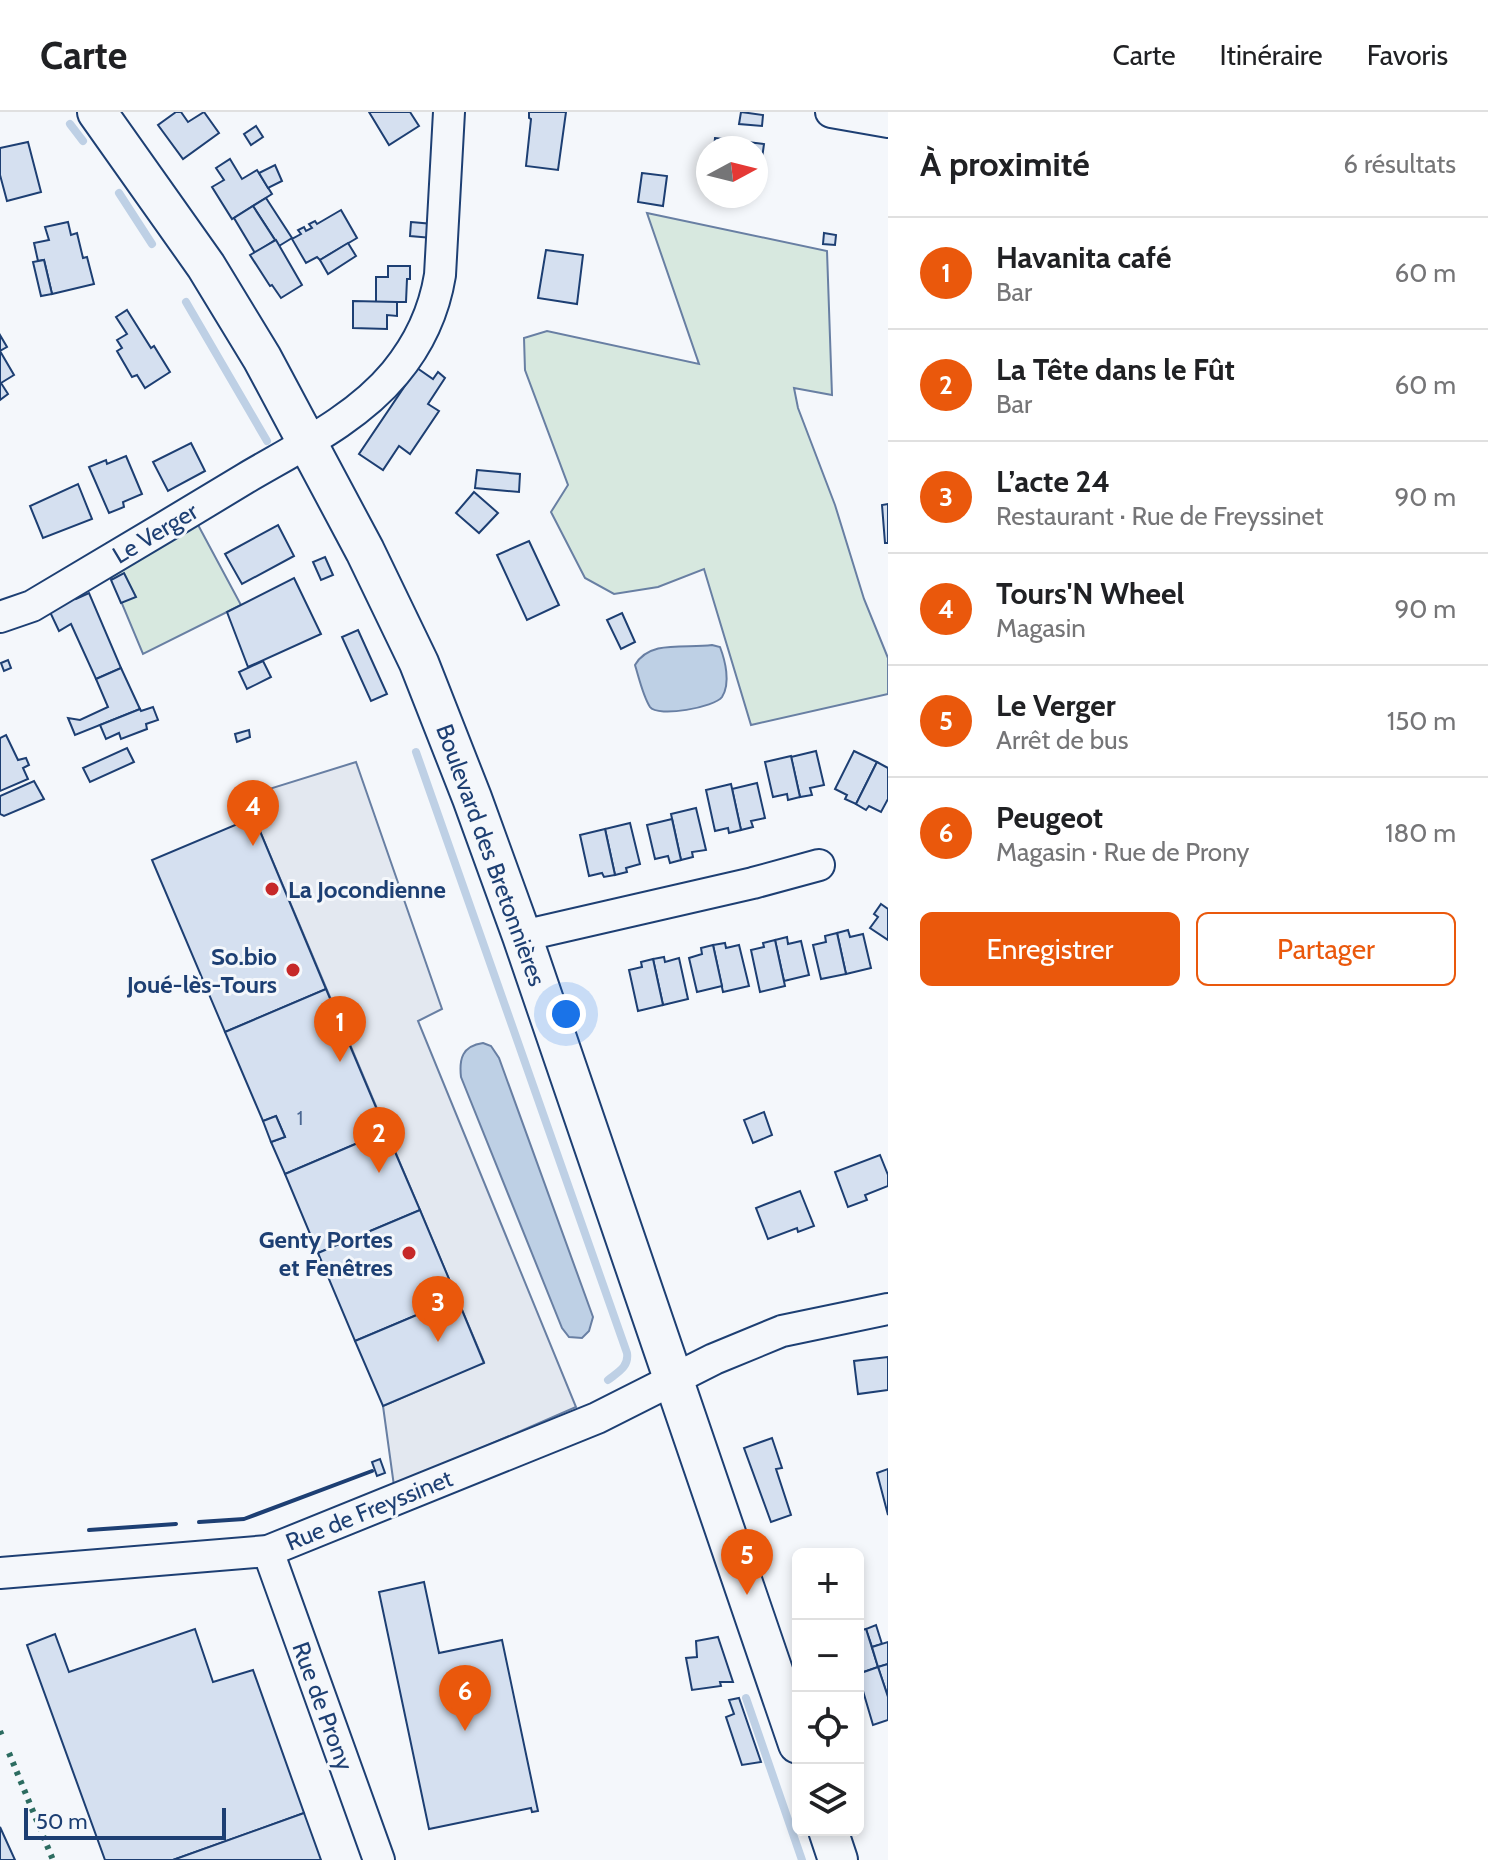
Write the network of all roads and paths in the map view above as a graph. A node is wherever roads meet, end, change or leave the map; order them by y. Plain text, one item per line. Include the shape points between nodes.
1 (97, 112) edge
2 (449, 112) edge
3 (831, 112) edge
4 (888, 122) edge
5 (308, 442) junction
6 (0, 617) edge
7 (819, 865) dead end
8 (522, 936) junction
9 (888, 1309) edge
10 (673, 1381) junction
11 (268, 1551) junction
12 (0, 1573) edge
13 (792, 1727) edge
14 (830, 1836) edge
15 (379, 1860) edge
16 (838, 1860) edge

1 - 5 main road, Boulevard des Bretonnières via 206,266
2 - 5 street, Le Verger via 440,275 430,318 380,389
3 - 4 street
5 - 6 street, Le Verger via 32,606
5 - 8 main road, Boulevard des Bretonnières via 419,663
7 - 8 street
8 - 10 main road, Boulevard des Bretonnières
9 - 10 street, Rue de Freyssinet via 782,1331
10 - 11 street, Rue de Freyssinet via 597,1418
10 - 13 main road, Boulevard des Bretonnières
11 - 12 street, Rue de Freyssinet
11 - 15 street, Rue de Prony
14 - 16 main road

